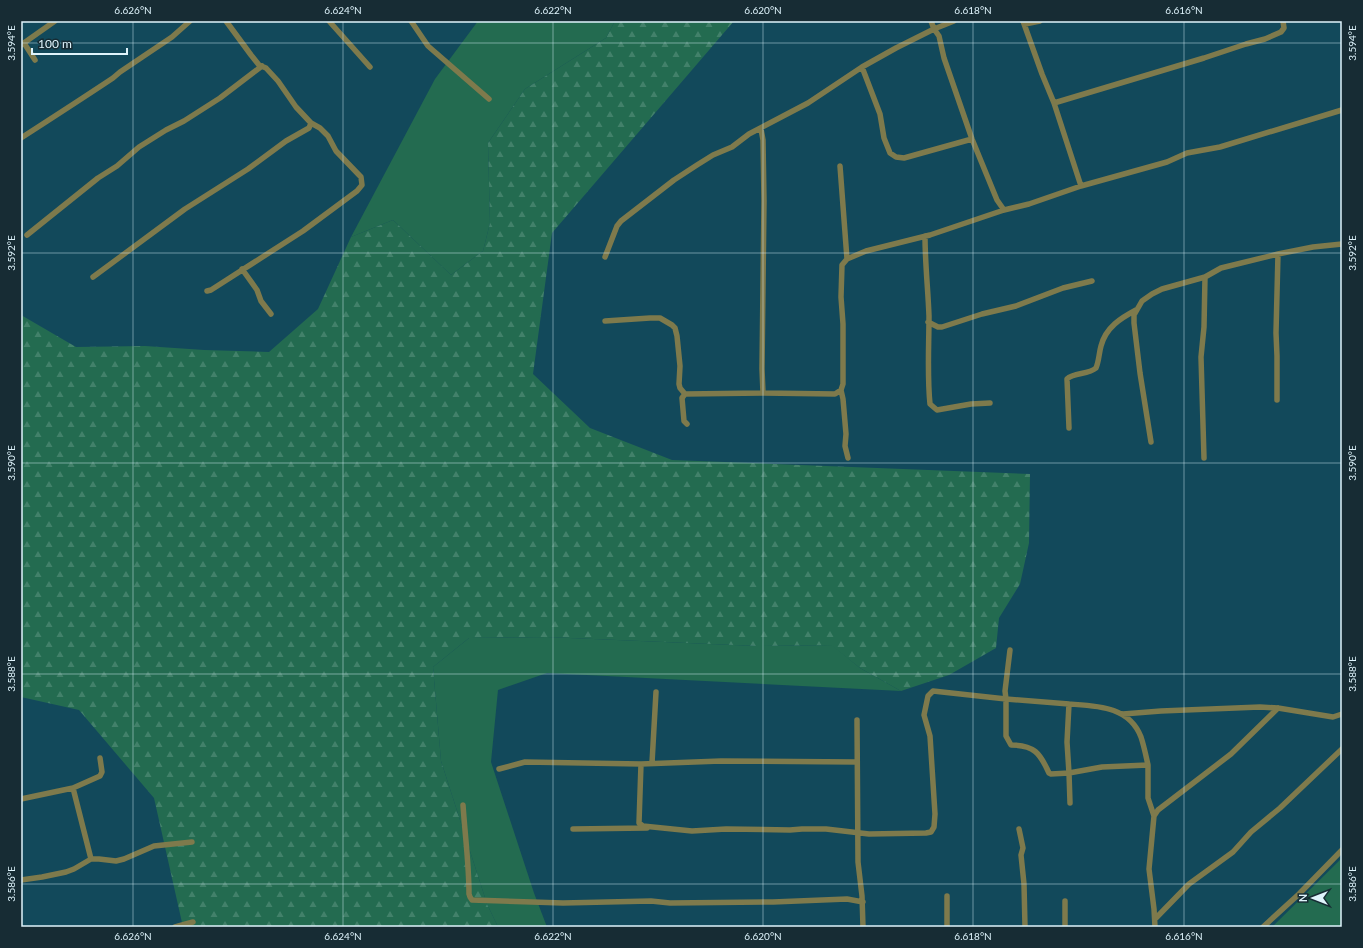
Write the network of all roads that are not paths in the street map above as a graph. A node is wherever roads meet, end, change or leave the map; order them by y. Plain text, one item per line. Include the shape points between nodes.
1 (55, 21) edge
2 (190, 21) edge
3 (226, 21) edge
4 (329, 21) edge
5 (411, 21) edge
6 (932, 21) edge
7 (954, 21) edge
8 (1040, 21) edge
9 (1283, 21) edge
10 (1024, 23) edge
11 (934, 29) junction
12 (23, 44) edge
13 (35, 60) dead end
14 (262, 66) junction
15 (370, 67) dead end
16 (862, 67) junction
17 (489, 99) dead end
18 (1054, 103) junction
19 (1342, 110) edge
20 (311, 123) junction
21 (761, 129) junction
22 (21, 138) edge
23 (972, 139) junction
24 (840, 166) dead end
25 (1081, 186) junction
26 (1004, 210) junction
27 (27, 234) dead end
28 (925, 236) junction
29 (1342, 244) edge
30 (1278, 254) junction
31 (605, 257) dead end
32 (846, 259) junction
33 (242, 269) junction
34 (93, 277) dead end
35 (1205, 277) junction
36 (1092, 281) dead end
37 (207, 291) dead end
38 (1136, 310) junction
39 (271, 314) dead end
40 (605, 321) dead end
41 (928, 322) junction
42 (841, 390) junction
43 (763, 393) junction
44 (685, 394) junction
45 (1277, 400) dead end
46 (990, 403) dead end
47 (687, 424) dead end
48 (1070, 428) dead end
49 (1151, 442) dead end
50 (848, 458) dead end
51 (1204, 458) dead end
52 (1010, 650) dead end
53 (656, 692) dead end
54 (1006, 699) junction
55 (1068, 704) junction
56 (1278, 708) junction
57 (1123, 714) junction
58 (1342, 714) edge
59 (857, 720) dead end
60 (1342, 749) edge
61 (100, 758) dead end
62 (856, 762) junction
63 (652, 763) junction
64 (641, 764) junction
65 (1148, 765) junction
66 (499, 769) dead end
67 (1070, 773) junction
68 (73, 788) junction
69 (21, 799) edge
70 (1070, 803) dead end
71 (463, 805) dead end
72 (1154, 816) junction
73 (652, 828) junction
74 (573, 829) dead end
75 (1019, 829) dead end
76 (858, 832) junction
77 (192, 842) dead end
78 (1342, 850) edge
79 (90, 860) junction
80 (21, 880) edge
81 (947, 896) dead end
82 (1065, 901) dead end
83 (863, 902) junction
84 (1155, 919) junction
85 (193, 922) dead end
86 (175, 927) edge
87 (863, 927) edge
88 (947, 927) edge
89 (1024, 927) edge
90 (1065, 927) edge
91 (1155, 927) edge
92 (1263, 927) edge

1 - 12 street
2 - 22 street via 172,37 113,78
3 - 14 street via 250,55
4 - 15 street
5 - 17 street via 428,46
6 - 11 street
7 - 11 street
8 - 10 street
9 - 18 street via 1284,28 1281,32 1265,39
10 - 18 street
11 - 16 street
11 - 23 street via 939,36
12 - 13 street
14 - 20 street via 278,81
14 - 27 street via 220,98 139,147
16 - 21 street via 808,103
16 - 23 street via 880,114 884,138 890,153 896,157 904,158
18 - 25 street
19 - 25 street via 1220,147 1187,153 1167,162
20 - 33 street via 328,136 336,151 361,177 362,186 303,231
20 - 34 street via 309,128 185,209
21 - 31 street via 674,180 621,221 612,236
21 - 43 street via 764,201
23 - 26 street via 997,200
24 - 32 street
25 - 26 street
26 - 28 street
28 - 32 street via 866,251
28 - 41 street
29 - 30 street
30 - 35 street via 1222,268
30 - 45 street
32 - 42 street via 842,265 844,346
33 - 37 street
33 - 39 street
35 - 38 street via 1162,288 1142,301
35 - 51 street via 1201,357
36 - 41 street via 942,327
38 - 48 street via 1110,328 1102,344 1096,368 1067,379
38 - 49 street via 1134,329
40 - 44 street via 660,318 672,325 677,336 679,384
41 - 46 street via 930,404 937,410
42 - 43 street via 835,394
42 - 50 street
43 - 44 street
44 - 47 street via 682,398 684,421
52 - 54 street
53 - 63 street
54 - 55 street
54 - 67 street via 1006,736 1011,745 1034,750 1040,754 1051,774
54 - 76 street via 933,691 928,696 924,715 930,736 934,828 926,833
55 - 57 street via 1099,706
55 - 67 street via 1067,742
56 - 57 street
56 - 58 street via 1333,717
56 - 72 street via 1231,754 1158,810
57 - 65 street via 1131,721 1140,736
59 - 62 street
60 - 84 street via 1251,832 1233,852 1189,884
61 - 68 street via 100,776
62 - 63 street
62 - 76 street
63 - 64 street
64 - 66 street via 525,762
64 - 73 street via 639,823
65 - 67 street via 1102,767
65 - 72 street via 1148,798
67 - 70 street
68 - 69 street
68 - 79 street
71 - 83 street via 469,864 469,894 472,900 670,903 847,899
72 - 84 street via 1149,869
73 - 74 street
73 - 76 street via 692,831 802,829
75 - 89 street via 1023,848 1021,855
76 - 83 street via 858,862
77 - 79 street via 154,846 116,861
78 - 92 street
79 - 80 street via 74,870
81 - 88 street
82 - 90 street
83 - 87 street
84 - 91 street
85 - 86 street

